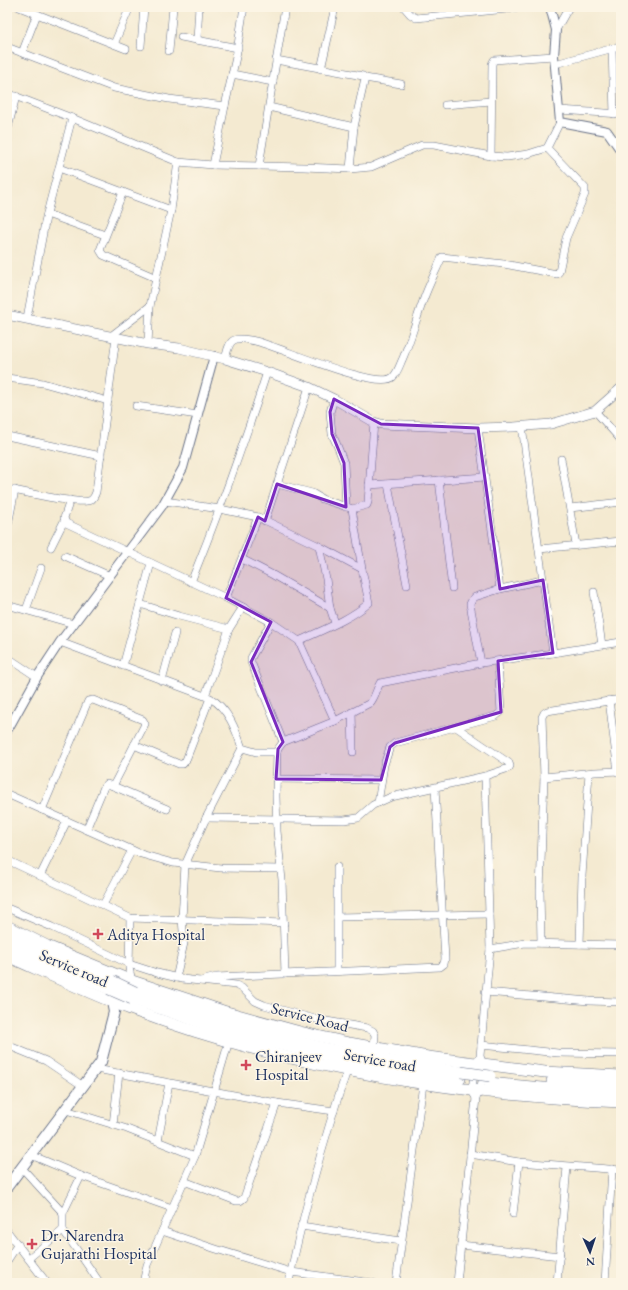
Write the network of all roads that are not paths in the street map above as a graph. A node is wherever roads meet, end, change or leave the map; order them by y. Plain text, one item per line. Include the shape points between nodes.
1 (19, 7) edge
2 (130, 7) edge
3 (144, 7) edge
4 (173, 7) edge
5 (199, 7) edge
6 (244, 7) edge
7 (285, 7) edge
8 (335, 7) edge
9 (404, 7) edge
10 (527, 7) edge
11 (550, 7) edge
12 (569, 7) edge
13 (37, 14) junction
14 (556, 30) junction
15 (181, 37) dead end
16 (197, 40) junction
17 (114, 44) junction
18 (141, 46) dead end
19 (621, 46) edge
20 (7, 47) edge
21 (238, 48) junction
22 (612, 48) junction
23 (126, 49) dead end
24 (169, 51) dead end
25 (22, 53) junction
26 (276, 60) junction
27 (554, 60) junction
28 (321, 69) junction
29 (232, 74) junction
30 (365, 78) junction
31 (272, 82) junction
32 (401, 84) dead end
33 (7, 93) edge
34 (16, 96) junction
35 (492, 101) junction
36 (444, 105) dead end
37 (225, 106) junction
38 (269, 107) junction
39 (559, 110) junction
40 (618, 114) edge
41 (72, 118) junction
42 (560, 122) junction
43 (354, 127) junction
44 (7, 132) edge
45 (547, 148) junction
46 (621, 151) edge
47 (491, 156) junction
48 (178, 162) junction
49 (213, 165) junction
50 (259, 166) junction
51 (59, 168) junction
52 (350, 169) junction
53 (123, 192) junction
54 (171, 210) junction
55 (47, 214) junction
56 (105, 235) junction
57 (156, 278) junction
58 (150, 306) junction
59 (7, 315) edge
60 (27, 318) junction
61 (114, 336) junction
62 (148, 344) junction
63 (214, 356) junction
64 (225, 359) junction
65 (267, 372) junction
66 (7, 378) edge
67 (309, 387) junction
68 (621, 388) edge
69 (334, 399) junction
70 (108, 400) junction
71 (136, 406) dead end
72 (595, 412) junction
73 (198, 415) junction
74 (374, 422) junction
75 (522, 426) junction
76 (478, 428) junction
77 (7, 436) edge
78 (621, 440) edge
79 (101, 456) junction
80 (562, 459) dead end
81 (485, 477) junction
82 (439, 480) junction
83 (277, 484) junction
84 (388, 484) junction
85 (369, 485) junction
86 (7, 489) edge
87 (15, 490) junction
88 (70, 500) junction
89 (165, 501) junction
90 (621, 502) edge
91 (349, 508) junction
92 (570, 508) junction
93 (220, 509) junction
94 (258, 517) junction
95 (64, 521) junction
96 (265, 521) junction
97 (7, 530) edge
98 (621, 541) edge
99 (576, 545) junction
100 (319, 546) junction
101 (51, 547) dead end
102 (539, 549) junction
103 (128, 552) junction
104 (65, 556) dead end
105 (242, 559) junction
106 (151, 563) junction
107 (41, 568) dead end
108 (362, 569) junction
109 (110, 576) junction
110 (543, 580) junction
111 (192, 582) junction
112 (407, 585) dead end
113 (452, 588) dead end
114 (500, 589) junction
115 (594, 592) dead end
116 (226, 598) junction
117 (7, 604) edge
118 (140, 604) junction
119 (243, 607) junction
120 (330, 608) junction
121 (26, 610) junction
122 (271, 622) junction
123 (335, 623) junction
124 (74, 624) junction
125 (229, 629) junction
126 (175, 633) dead end
127 (298, 641) junction
128 (60, 642) junction
129 (621, 642) edge
130 (602, 645) junction
131 (553, 653) junction
132 (7, 657) edge
133 (498, 661) junction
134 (481, 663) junction
135 (123, 666) junction
136 (37, 677) junction
137 (162, 681) junction
138 (208, 697) junction
139 (621, 699) edge
140 (609, 700) junction
141 (352, 712) junction
142 (335, 721) junction
143 (456, 727) junction
144 (7, 730) edge
145 (283, 742) junction
146 (134, 745) junction
147 (242, 748) junction
148 (277, 752) junction
149 (353, 752) dead end
150 (619, 771) edge
151 (589, 773) junction
152 (485, 776) junction
153 (544, 777) junction
154 (276, 779) junction
155 (381, 780) junction
156 (113, 786) junction
157 (434, 788) junction
158 (7, 794) edge
159 (378, 803) junction
160 (167, 809) dead end
161 (42, 810) junction
162 (206, 818) junction
163 (277, 820) junction
164 (67, 821) junction
165 (86, 830) junction
166 (132, 850) junction
167 (7, 860) edge
168 (186, 864) junction
169 (337, 867) dead end
170 (281, 869) junction
171 (40, 876) junction
172 (103, 905) junction
173 (7, 908) edge
174 (489, 914) junction
175 (442, 915) junction
176 (337, 917) junction
177 (130, 918) junction
178 (182, 919) junction
179 (284, 923) junction
180 (7, 926) edge
181 (7, 936) edge
182 (541, 943) junction
183 (580, 944) junction
184 (621, 945) edge
185 (7, 948) edge
186 (490, 948) junction
187 (7, 956) edge
188 (129, 964) junction
189 (337, 971) junction
190 (285, 974) junction
191 (176, 978) junction
192 (202, 981) junction
193 (125, 985) junction
194 (485, 992) junction
195 (621, 1002) edge
196 (116, 1006) junction
197 (229, 1041) junction
198 (7, 1045) edge
199 (481, 1045) junction
200 (374, 1047) junction
201 (621, 1054) edge
202 (479, 1061) junction
203 (96, 1069) junction
204 (348, 1071) junction
205 (119, 1073) junction
206 (621, 1076) edge
207 (489, 1079) junction
208 (169, 1083) junction
209 (423, 1084) junction
210 (621, 1085) edge
211 (83, 1086) junction
212 (213, 1091) junction
213 (476, 1093) junction
214 (621, 1093) edge
215 (621, 1102) edge
216 (277, 1103) junction
217 (66, 1110) junction
218 (334, 1111) junction
219 (113, 1125) junction
220 (158, 1141) junction
221 (470, 1154) junction
222 (31, 1155) junction
223 (195, 1156) junction
224 (519, 1162) junction
225 (567, 1167) junction
226 (22, 1168) junction
227 (612, 1169) junction
228 (621, 1170) edge
229 (81, 1176) junction
230 (184, 1181) junction
231 (7, 1187) edge
232 (172, 1208) junction
233 (63, 1213) junction
234 (513, 1214) dead end
235 (301, 1226) junction
236 (63, 1230) junction
237 (7, 1231) edge
238 (162, 1231) junction
239 (402, 1241) junction
240 (18, 1244) junction
241 (461, 1245) junction
242 (560, 1256) junction
243 (29, 1258) junction
244 (7, 1261) edge
245 (291, 1272) junction
246 (47, 1283) edge
247 (100, 1283) edge
248 (143, 1283) edge
249 (289, 1283) edge
250 (373, 1283) edge
251 (396, 1283) edge
252 (457, 1283) edge
253 (557, 1283) edge
254 (605, 1283) edge

1 - 13 street
2 - 17 street
3 - 18 street
4 - 24 street
5 - 16 street
6 - 21 street
7 - 26 street
8 - 28 street
9 - 10 street via 416,18
11 - 14 street
12 - 14 street
13 - 17 street
13 - 25 street
14 - 27 street
15 - 16 street
16 - 21 street
17 - 23 street
19 - 22 street
20 - 25 street
21 - 29 street
22 - 27 street
22 - 40 street
25 - 37 street via 114,88 169,99
26 - 28 street
26 - 31 street
27 - 35 street via 494,60
27 - 39 street
28 - 30 street
29 - 31 street
29 - 37 street
30 - 32 street
30 - 43 street
31 - 38 street
33 - 34 street
34 - 41 street
34 - 44 street
35 - 36 street
35 - 47 street
37 - 49 street
38 - 43 street
38 - 50 street
39 - 40 street
39 - 42 street
41 - 48 street
41 - 51 street
42 - 45 street
42 - 46 street via 607,132
43 - 52 street
45 - 47 street via 528,154
45 - 64 street via 585,188 585,194 566,238 557,274 504,264 442,257 423,300 400,366 389,379 354,376 264,344 242,339 230,344
47 - 52 street via 422,145 371,168
48 - 49 street
48 - 54 street
49 - 50 street
50 - 52 street
51 - 53 street
51 - 55 street
53 - 54 street
53 - 56 street
54 - 57 street
55 - 56 street
55 - 60 street
56 - 57 street via 100,250 103,255
57 - 58 street
58 - 61 street
58 - 62 street
59 - 60 main road
60 - 61 main road
61 - 62 main road
61 - 70 street
62 - 63 main road
63 - 64 main road
63 - 73 street
64 - 65 main road
65 - 67 main road
65 - 93 street
66 - 70 street via 43,383
67 - 69 main road
67 - 83 street
68 - 72 main road
69 - 74 main road
69 - 91 street via 330,412 332,434 344,463
70 - 79 street
71 - 73 street
72 - 75 main road via 551,424
72 - 78 street
73 - 89 street via 183,468
74 - 76 main road
74 - 85 street
75 - 76 main road
75 - 102 street
76 - 81 street
77 - 79 street
79 - 88 street via 94,498 88,501
80 - 92 street
81 - 82 street
81 - 114 street
82 - 84 street
82 - 113 street
83 - 91 street via 312,493
83 - 96 street
84 - 85 street
84 - 112 street
85 - 91 street via 367,505
86 - 87 street
87 - 88 street
87 - 97 street
88 - 95 street
89 - 93 street
89 - 103 street
90 - 92 street
91 - 108 street
92 - 99 street
93 - 94 street
93 - 111 street
94 - 96 street
94 - 105 street
95 - 101 street
95 - 103 street
96 - 100 street
98 - 99 street
99 - 102 street
100 - 108 street
100 - 120 street
102 - 110 street
103 - 106 street
103 - 109 street
104 - 109 street
105 - 116 street
105 - 120 street
106 - 111 street
106 - 118 street
107 - 121 street
108 - 123 street via 369,603
109 - 124 street
110 - 114 street
110 - 131 street
111 - 116 street
114 - 134 street via 475,597 470,604
115 - 130 street
116 - 119 street
117 - 121 street
118 - 125 street
118 - 135 street
119 - 122 street
119 - 125 street
120 - 123 street
121 - 124 street
122 - 127 street
122 - 145 street via 251,662
123 - 127 street
124 - 128 street
125 - 138 street
126 - 137 street
127 - 142 street
128 - 135 street
128 - 136 street
129 - 130 street
130 - 131 street
131 - 133 street
132 - 136 street
133 - 134 street
133 - 143 street via 501,712 496,716
134 - 141 street via 380,684 375,690 373,700
135 - 137 street
136 - 144 street
137 - 138 street
138 - 146 street via 183,764
138 - 147 street via 216,702 234,726
139 - 140 street
140 - 150 street
140 - 153 street via 544,713
141 - 142 street
141 - 149 street
142 - 145 street
143 - 152 street via 509,763 509,768
143 - 155 street via 395,743 390,747
145 - 148 street
146 - 156 street
146 - 161 street via 145,724 143,720 93,700 88,701
147 - 148 street via 256,752
147 - 162 street
148 - 154 street
150 - 151 street
151 - 153 street
151 - 183 street
152 - 157 street
152 - 174 street
153 - 182 street
154 - 155 street
154 - 163 street
155 - 159 street
156 - 160 street
156 - 165 street via 107,784 104,787
157 - 159 street via 390,797
157 - 175 street
158 - 161 street
159 - 163 street via 358,818
161 - 164 street
162 - 163 street
162 - 168 street
163 - 170 street
164 - 165 street
164 - 171 street
165 - 166 street
166 - 168 street via 173,863
166 - 172 street
167 - 171 street
168 - 170 street via 221,868
168 - 178 street
169 - 176 street
170 - 179 street
171 - 172 street
172 - 177 street
173 - 188 street
174 - 175 street
174 - 186 street
175 - 176 street
175 - 189 street via 445,959 440,967
176 - 189 street
177 - 178 street
177 - 188 street
178 - 179 street
178 - 191 street via 184,943
179 - 190 street
180 - 193 highway, Service Road
181 - 193 highway
182 - 183 street
182 - 186 street
183 - 184 street
185 - 193 highway
186 - 194 street
187 - 196 highway, Service road
188 - 191 street
188 - 193 street
189 - 190 street
190 - 192 street via 216,977
191 - 192 street
192 - 200 street via 236,985 264,1005 315,1019 367,1028 375,1035
193 - 196 main road
193 - 200 highway, Service Road via 292,1030
193 - 207 highway, bridge via 194,1012 304,1043
194 - 195 street
194 - 199 street
196 - 197 highway, Service road
196 - 203 main road via 102,1062
197 - 204 highway, Service road
197 - 212 street
198 - 211 street via 46,1061
199 - 201 street via 558,1053
199 - 202 street
200 - 202 highway, Service Road via 428,1057
202 - 206 highway, Service Road via 552,1073
202 - 213 street
203 - 205 street
203 - 211 main road
204 - 209 highway, Service road
204 - 218 street
205 - 208 street
205 - 219 street
207 - 210 highway
207 - 214 highway via 585,1092
208 - 212 street
208 - 220 street
209 - 213 highway, Service road
209 - 239 street
211 - 217 main road
212 - 216 street
212 - 223 street
213 - 215 highway, Service road
213 - 221 street
216 - 218 street
216 - 230 street via 242,1200 236,1201
217 - 219 street
217 - 222 main road
218 - 235 street
219 - 220 street
220 - 223 street
221 - 224 street
221 - 241 street
222 - 226 main road
222 - 229 street
223 - 230 street
224 - 225 street
224 - 234 street
225 - 227 street
225 - 242 street
226 - 231 main road
226 - 233 street
227 - 228 street
227 - 254 street
229 - 232 street
229 - 233 street
230 - 232 street
232 - 238 street
233 - 236 street
235 - 239 street
235 - 245 street
236 - 243 street
236 - 247 street
237 - 240 street
238 - 245 street
238 - 248 street via 147,1265
239 - 251 street
240 - 243 street
240 - 244 street
241 - 242 street
241 - 252 street
242 - 253 street
243 - 246 street
245 - 249 street
245 - 250 street

